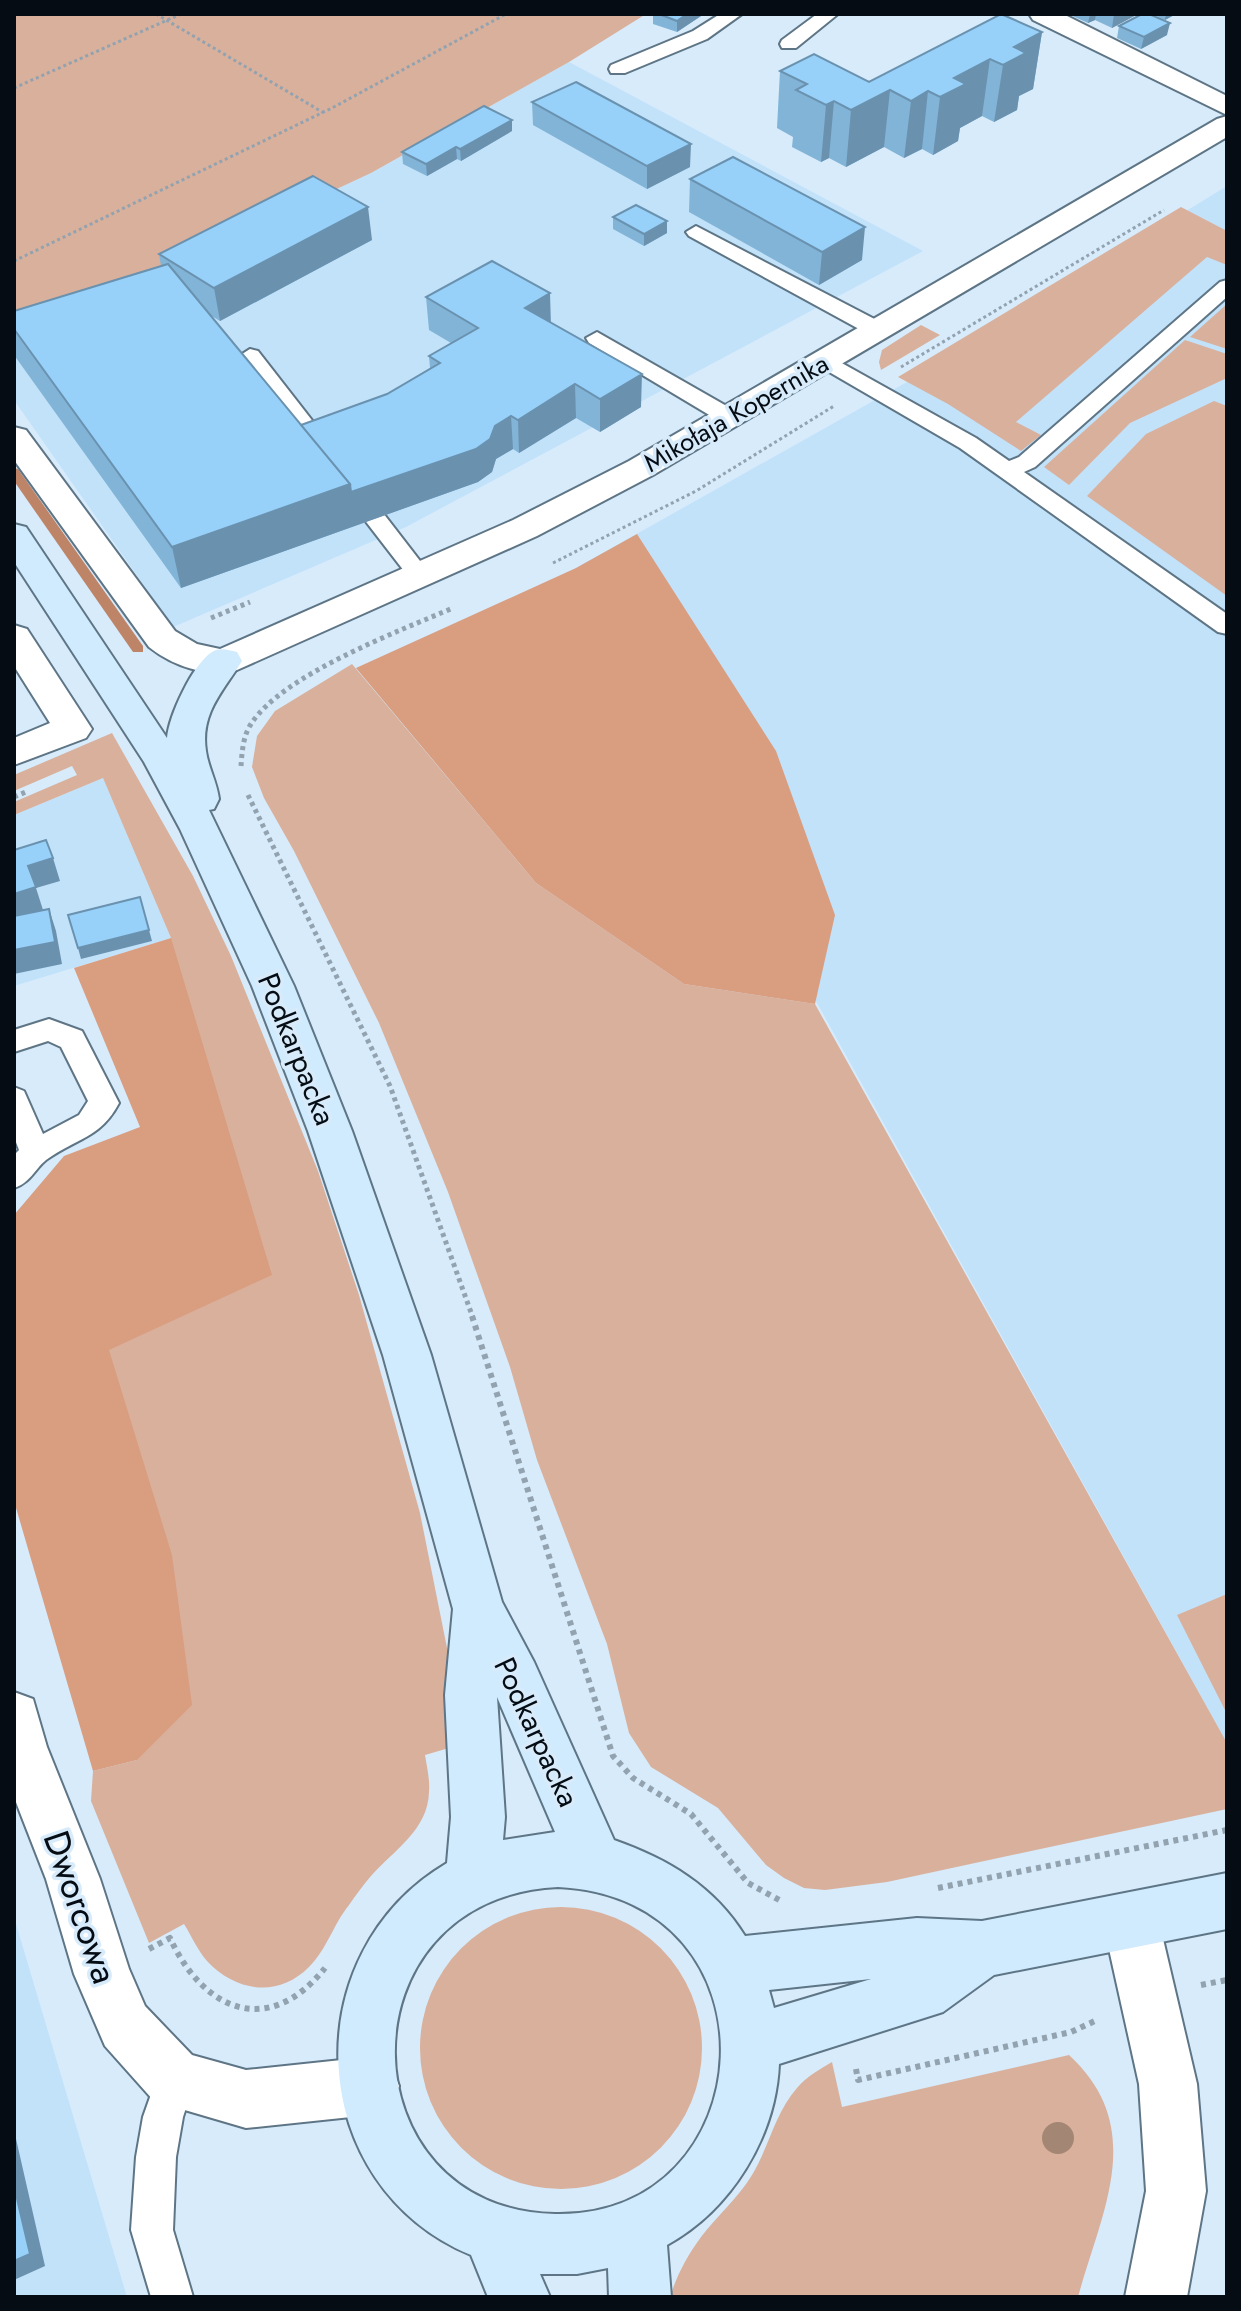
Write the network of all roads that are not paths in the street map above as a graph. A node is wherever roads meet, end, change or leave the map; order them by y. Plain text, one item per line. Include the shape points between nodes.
1 (733, 14) edge
2 (829, 14) edge
3 (1042, 14) edge
4 (789, 44) dead end
5 (618, 69) dead end
6 (1227, 107) edge
7 (1227, 125) edge
8 (696, 232) dead end
9 (1227, 286) edge
10 (878, 330) junction
11 (597, 338) dead end
12 (250, 356) dead end
13 (823, 362) junction
14 (729, 417) junction
15 (14, 437) edge
16 (324, 451) edge
17 (1008, 470) junction
18 (375, 518) edge
19 (14, 535) edge
20 (419, 575) junction
21 (1227, 626) edge
22 (14, 637) edge
23 (224, 661) junction
24 (14, 752) edge
25 (200, 829) junction
26 (14, 1041) edge
27 (14, 1099) edge
28 (35, 1152) junction
29 (14, 1176) edge
30 (478, 1609) junction
31 (14, 1717) edge
32 (593, 1856) junction
33 (473, 1876) junction
34 (1227, 1901) edge
35 (1131, 1922) junction
36 (982, 1949) junction
37 (731, 1966) junction
38 (749, 2044) junction
39 (175, 2080) junction
40 (370, 2086) junction
41 (636, 2234) junction
42 (495, 2239) junction
43 (172, 2297) edge
44 (519, 2297) edge
45 (640, 2297) edge
46 (1156, 2297) edge

1 - 5 lane via 700,35
2 - 4 lane
3 - 6 street
7 - 10 street, Mikołaja Kopernika
8 - 10 lane
9 - 17 lane via 1027,462
10 - 13 street, Mikołaja Kopernika
11 - 14 lane
12 - 16 lane
13 - 14 street, Mikołaja Kopernika
13 - 17 lane
14 - 20 street, Mikołaja Kopernika via 525,528
15 - 23 street via 162,639 201,660
17 - 21 lane
18 - 20 lane
19 - 25 main road, Podkarpacka via 139,723
20 - 23 street, Mikołaja Kopernika
22 - 24 street via 73,729
23 - 25 main road via 194,701 188,727 187,750 199,785
25 - 30 main road, Podkarpacka via 273,986 330,1131 407,1355
26 - 28 lane via 49,1030 72,1039 104,1103 89,1123
27 - 28 lane
28 - 29 lane
30 - 32 main road, Podkarpacka via 516,1680
30 - 33 main road, Podkarpacka via 471,1695 478,1817
31 - 39 street, Dworcowa via 102,1974 125,2026
32 - 33 main road via 523,1859
32 - 37 main road via 677,1900 708,1927
33 - 40 main road via 439,1899 409,1934 384,1979 366,2047
34 - 35 main road
35 - 36 main road
35 - 46 street via 1168,2084 1176,2191
36 - 37 main road via 917,1946
36 - 38 main road via 923,1992
37 - 38 main road
38 - 41 main road via 742,2097 697,2188
39 - 40 street via 246,2099
39 - 43 lane via 156,2157 152,2230
40 - 42 main road via 382,2134 410,2178 448,2214
41 - 42 main road via 548,2249
41 - 45 main road
42 - 44 main road

